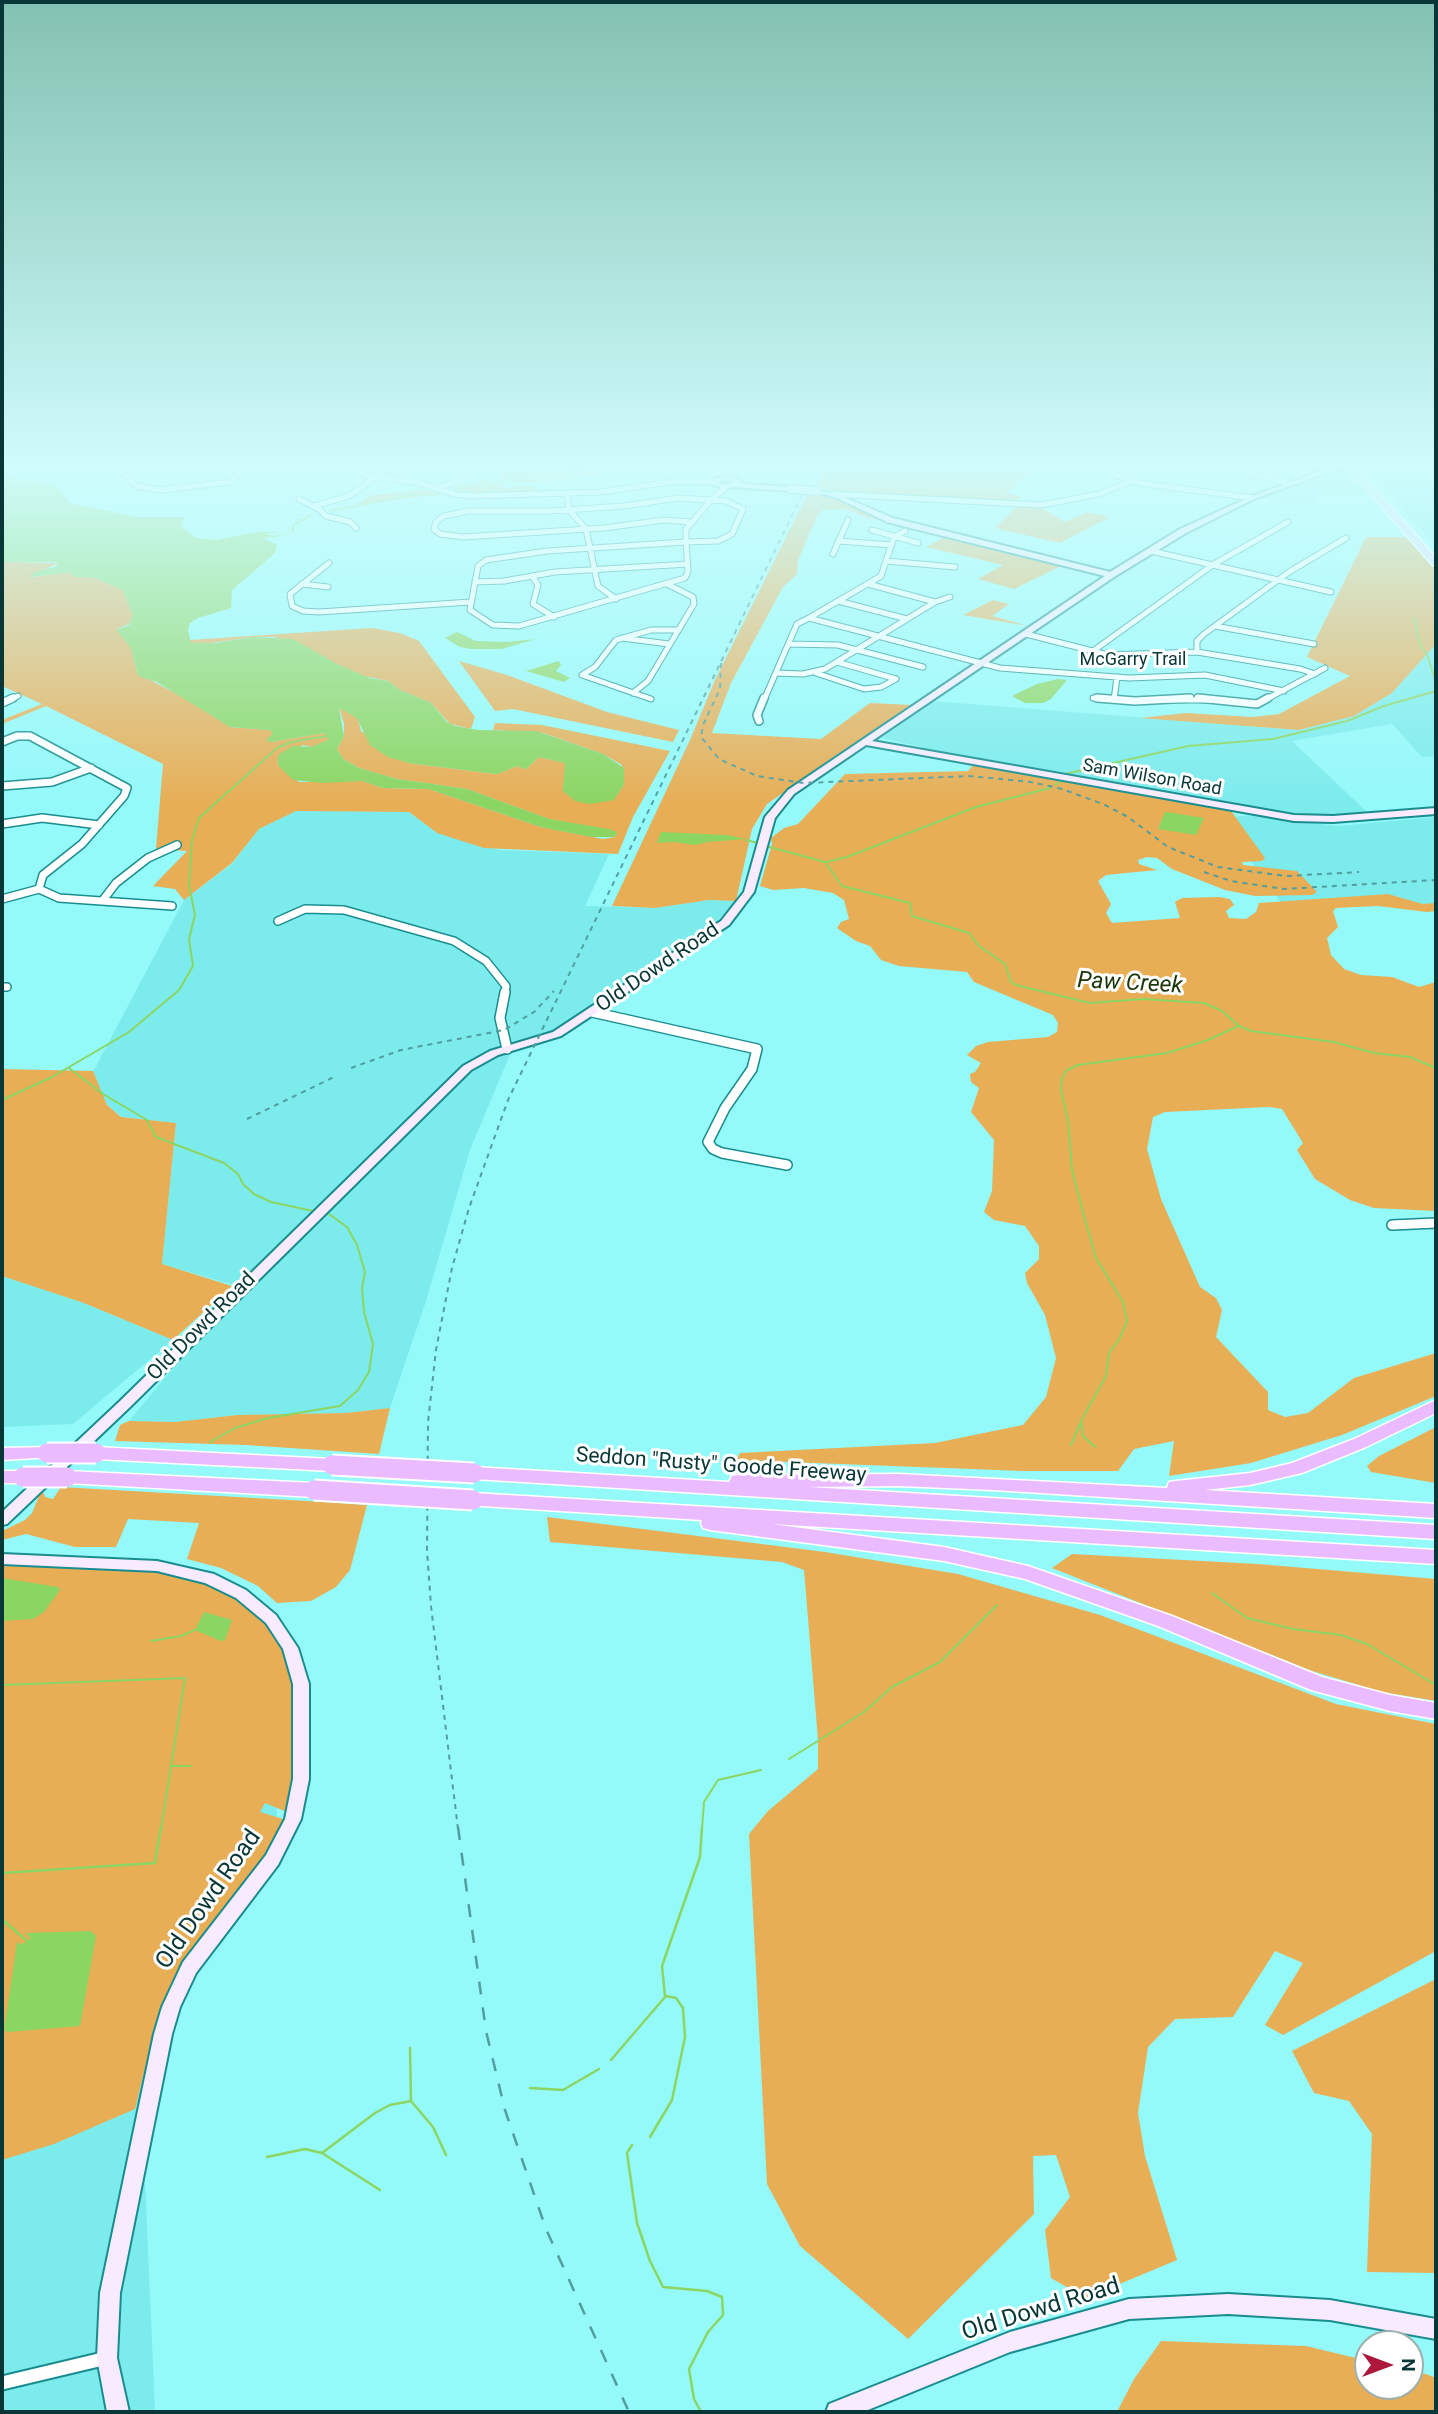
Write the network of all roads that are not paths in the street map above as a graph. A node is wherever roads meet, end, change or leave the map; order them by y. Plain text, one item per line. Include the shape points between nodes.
1 (309, 579) edge
2 (476, 579) edge
3 (517, 579) edge
4 (534, 579) edge
5 (597, 579) edge
6 (680, 579) edge
7 (877, 579) edge
8 (1106, 579) edge
9 (1193, 579) edge
10 (1271, 579) edge
11 (1277, 580) junction
12 (475, 582) junction
13 (302, 584) junction
14 (667, 584) junction
15 (868, 584) junction
16 (328, 587) dead end
17 (1331, 592) dead end
18 (950, 597) dead end
19 (616, 599) junction
20 (838, 601) junction
21 (935, 601) junction
22 (471, 602) junction
23 (554, 617) junction
24 (809, 618) junction
25 (907, 619) junction
26 (1215, 626) junction
27 (677, 630) junction
28 (1026, 634) junction
29 (878, 637) junction
30 (621, 638) junction
31 (669, 644) junction
32 (789, 644) junction
33 (1314, 644) dead end
34 (857, 649) junction
35 (1093, 651) junction
36 (1197, 652) junction
37 (837, 662) junction
38 (981, 664) junction
39 (923, 667) dead end
40 (1325, 668) dead end
41 (776, 673) junction
42 (816, 673) junction
43 (1315, 674) junction
44 (1117, 677) junction
45 (1284, 691) junction
46 (633, 693) junction
47 (18, 696) dead end
48 (1093, 698) dead end
49 (651, 699) dead end
50 (1114, 700) junction
51 (2, 703) edge
52 (759, 721) dead end
53 (2, 742) edge
54 (864, 742) junction
55 (91, 768) junction
56 (2, 786) edge
57 (1436, 811) edge
58 (2, 824) edge
59 (99, 825) junction
60 (177, 845) dead end
61 (40, 889) junction
62 (2, 899) edge
63 (103, 900) junction
64 (172, 906) dead end
65 (278, 921) dead end
66 (592, 1012) junction
67 (507, 1049) junction
68 (787, 1165) dead end
69 (1436, 1223) edge
70 (1392, 1225) dead end
71 (1436, 1406) edge
72 (2, 1454) edge
73 (2, 1477) edge
74 (613, 1481) junction
75 (1072, 1489) junction
76 (593, 1507) junction
77 (1436, 1511) edge
78 (2, 1520) edge
79 (1436, 1532) edge
80 (1286, 1548) junction
81 (1436, 1557) edge
82 (2, 1559) edge
83 (1436, 1566) edge
84 (1436, 1711) edge
85 (1436, 2329) edge
86 (107, 2358) junction
87 (2, 2383) edge
88 (118, 2412) edge
89 (837, 2412) edge

1 - 13 street
2 - 12 street
3 - 12 street
4 - 23 street via 538,585 533,604
5 - 19 street via 598,586
6 - 14 street
7 - 15 street
8 - 28 street, Old Dowd Road
9 - 35 street
10 - 11 street
11 - 17 street
11 - 26 street
12 - 22 street
13 - 16 street
13 - 22 street via 290,594 289,602 308,611
14 - 19 street
14 - 27 street via 695,600
15 - 20 street
15 - 21 street
18 - 21 street
19 - 23 street
20 - 24 street
20 - 25 street
21 - 25 street
22 - 23 street via 472,612 498,626 523,626
24 - 29 street, McGarry Trail
24 - 32 street via 797,624
25 - 29 street
26 - 33 street
26 - 36 street via 1198,641
27 - 30 street via 651,630
27 - 31 street
28 - 35 street
28 - 38 street, Old Dowd Road
29 - 34 street
29 - 38 street, McGarry Trail
30 - 31 street
30 - 46 street via 582,675
31 - 46 street via 644,686
32 - 34 street
32 - 41 street
34 - 37 street
34 - 39 street
35 - 36 street via 1117,655
36 - 43 street
37 - 42 street
37 - 42 street via 896,679 864,689
38 - 44 street, McGarry Trail
38 - 54 street, Old Dowd Road
40 - 43 street
41 - 42 street
41 - 52 street via 757,715
43 - 45 street
44 - 45 street, McGarry Trail via 1205,675
44 - 50 street
45 - 50 street via 1249,705 1195,698
46 - 49 street
47 - 51 street
48 - 50 street
53 - 55 street via 30,736
54 - 57 street, Sam Wilson Road via 1282,816 1333,819
54 - 66 street, Old Dowd Road via 784,798 770,817 747,895 725,923
55 - 56 street via 52,782
55 - 59 street via 123,784 127,791
58 - 59 street via 42,818
59 - 61 street via 43,875
60 - 63 street via 148,858 116,883
61 - 62 street
61 - 63 street via 59,898
63 - 64 street
65 - 67 street via 305,909 344,910 454,941 486,961 506,986 500,1018
66 - 67 street, Old Dowd Road via 557,1034
66 - 68 street via 757,1049 752,1069 708,1142 722,1153
67 - 78 street, Old Dowd Road via 480,1059 461,1073
69 - 70 street
71 - 75 highway via 1337,1454 1275,1473 1177,1487
72 - 74 highway, Seddon "Rusty" Goode Freeway, bridge via 96,1453
73 - 76 highway, bridge
74 - 75 highway via 888,1480
74 - 79 highway, Seddon "Rusty" Goode Freeway
75 - 77 highway
76 - 80 highway
76 - 84 highway via 923,1551 1028,1573 1165,1621 1318,1684
80 - 81 highway
80 - 83 highway
82 - 86 street, Old Dowd Road via 157,1566 209,1578 241,1594 271,1619 297,1666 302,1700 302,1762 293,1819 272,1860 189,1968 171,2007 122,2225 110,2293
85 - 89 street, Old Dowd Road via 1330,2310 1228,2304 1129,2309 1010,2342
86 - 87 street
86 - 88 street, Old Dowd Road

